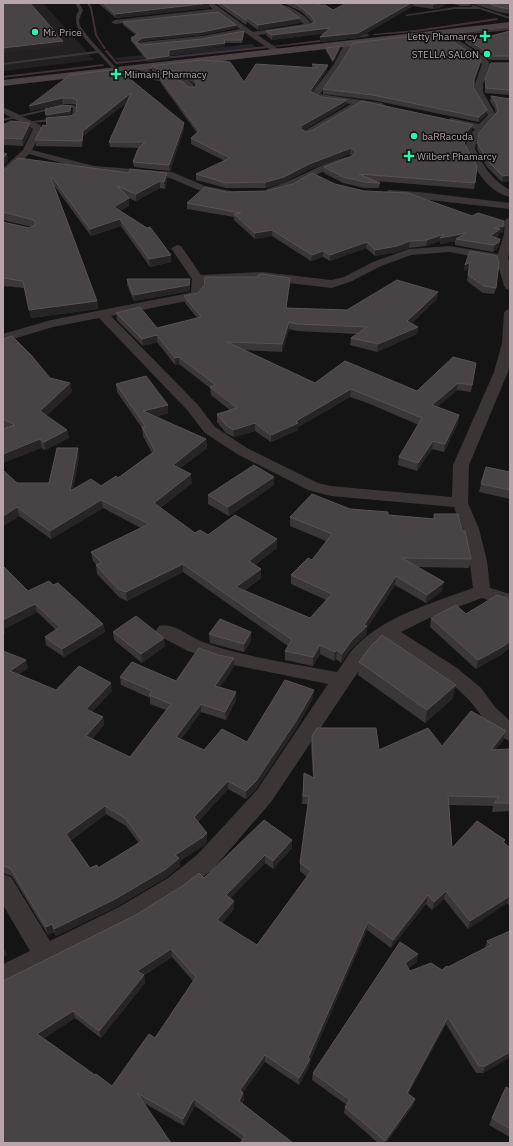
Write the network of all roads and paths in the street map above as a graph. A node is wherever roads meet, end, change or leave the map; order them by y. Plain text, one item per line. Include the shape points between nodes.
1 (76, 3) edge
2 (209, 3) edge
3 (276, 3) edge
4 (327, 3) edge
5 (463, 3) edge
6 (343, 7) edge
7 (479, 8) junction
8 (338, 10) junction
9 (218, 11) junction
10 (343, 13) edge
11 (407, 15) edge
12 (510, 18) edge
13 (116, 22) edge
14 (510, 25) edge
15 (248, 32) junction
16 (445, 33) junction
17 (349, 43) junction
18 (142, 44) edge
19 (275, 51) junction
20 (99, 52) junction
21 (3, 64) edge
22 (142, 67) junction
23 (116, 70) junction
24 (3, 83) edge
25 (192, 89) edge
26 (480, 96) junction
27 (495, 98) edge
28 (359, 103) junction
29 (390, 108) edge
30 (3, 110) edge
31 (18, 117) junction
32 (3, 120) edge
33 (445, 120) edge
34 (28, 122) junction
35 (481, 127) junction
36 (307, 133) edge
37 (27, 151) junction
38 (350, 158) edge
39 (3, 173) edge
40 (312, 173) junction
41 (326, 179) edge
42 (260, 192) edge
43 (240, 193) edge
44 (380, 193) edge
45 (510, 194) edge
46 (510, 206) edge
47 (510, 220) edge
48 (177, 248) dead end
49 (502, 258) junction
50 (198, 279) junction
51 (509, 283) edge
52 (510, 313) edge
53 (102, 314) junction
54 (3, 338) edge
55 (506, 373) edge
56 (460, 503) junction
57 (482, 591) junction
58 (510, 600) edge
59 (164, 631) dead end
60 (386, 632) junction
61 (342, 680) junction
62 (510, 733) edge
63 (3, 884) edge
64 (44, 954) junction
65 (3, 976) edge

1 - 20 lane via 81,10 77,16 78,25
2 - 9 street
3 - 15 street via 306,21 309,26
4 - 8 path
5 - 7 lane
6 - 8 path
7 - 11 lane via 455,8
7 - 12 lane
8 - 10 path
9 - 13 street
9 - 15 street
14 - 16 street
15 - 18 street
15 - 19 street
16 - 17 street
16 - 26 street via 490,64 480,80
17 - 19 street
17 - 28 street via 336,69 315,96
19 - 22 street
20 - 21 lane
20 - 23 lane
22 - 23 street
22 - 25 street via 154,77 184,79
23 - 24 street
26 - 27 street
26 - 35 street via 490,108 492,115
28 - 29 street
28 - 36 street
30 - 31 street
31 - 32 lane
31 - 34 street
31 - 34 lane via 63,106 75,108 74,117 71,119
33 - 35 street
34 - 37 street via 38,129
35 - 45 street via 473,137 470,149 483,173 493,184
37 - 39 street
37 - 43 street via 94,169 165,174 202,188
38 - 40 street
40 - 41 street
40 - 42 street via 288,186
44 - 46 street
47 - 49 street
48 - 50 street
49 - 50 street via 449,250 409,252 332,284 262,276
49 - 51 street
50 - 53 street via 197,294 193,296
52 - 55 street
53 - 54 street via 51,324
53 - 56 street via 193,408 210,430 242,451 313,487 331,491
55 - 56 street via 461,466
56 - 57 street via 478,555
57 - 58 street
57 - 60 street via 425,613
59 - 61 street via 219,655
60 - 61 street via 362,652
60 - 62 street via 450,673 474,692 488,712
61 - 64 street via 264,796 206,862 176,885 127,915
63 - 64 street
64 - 65 street

